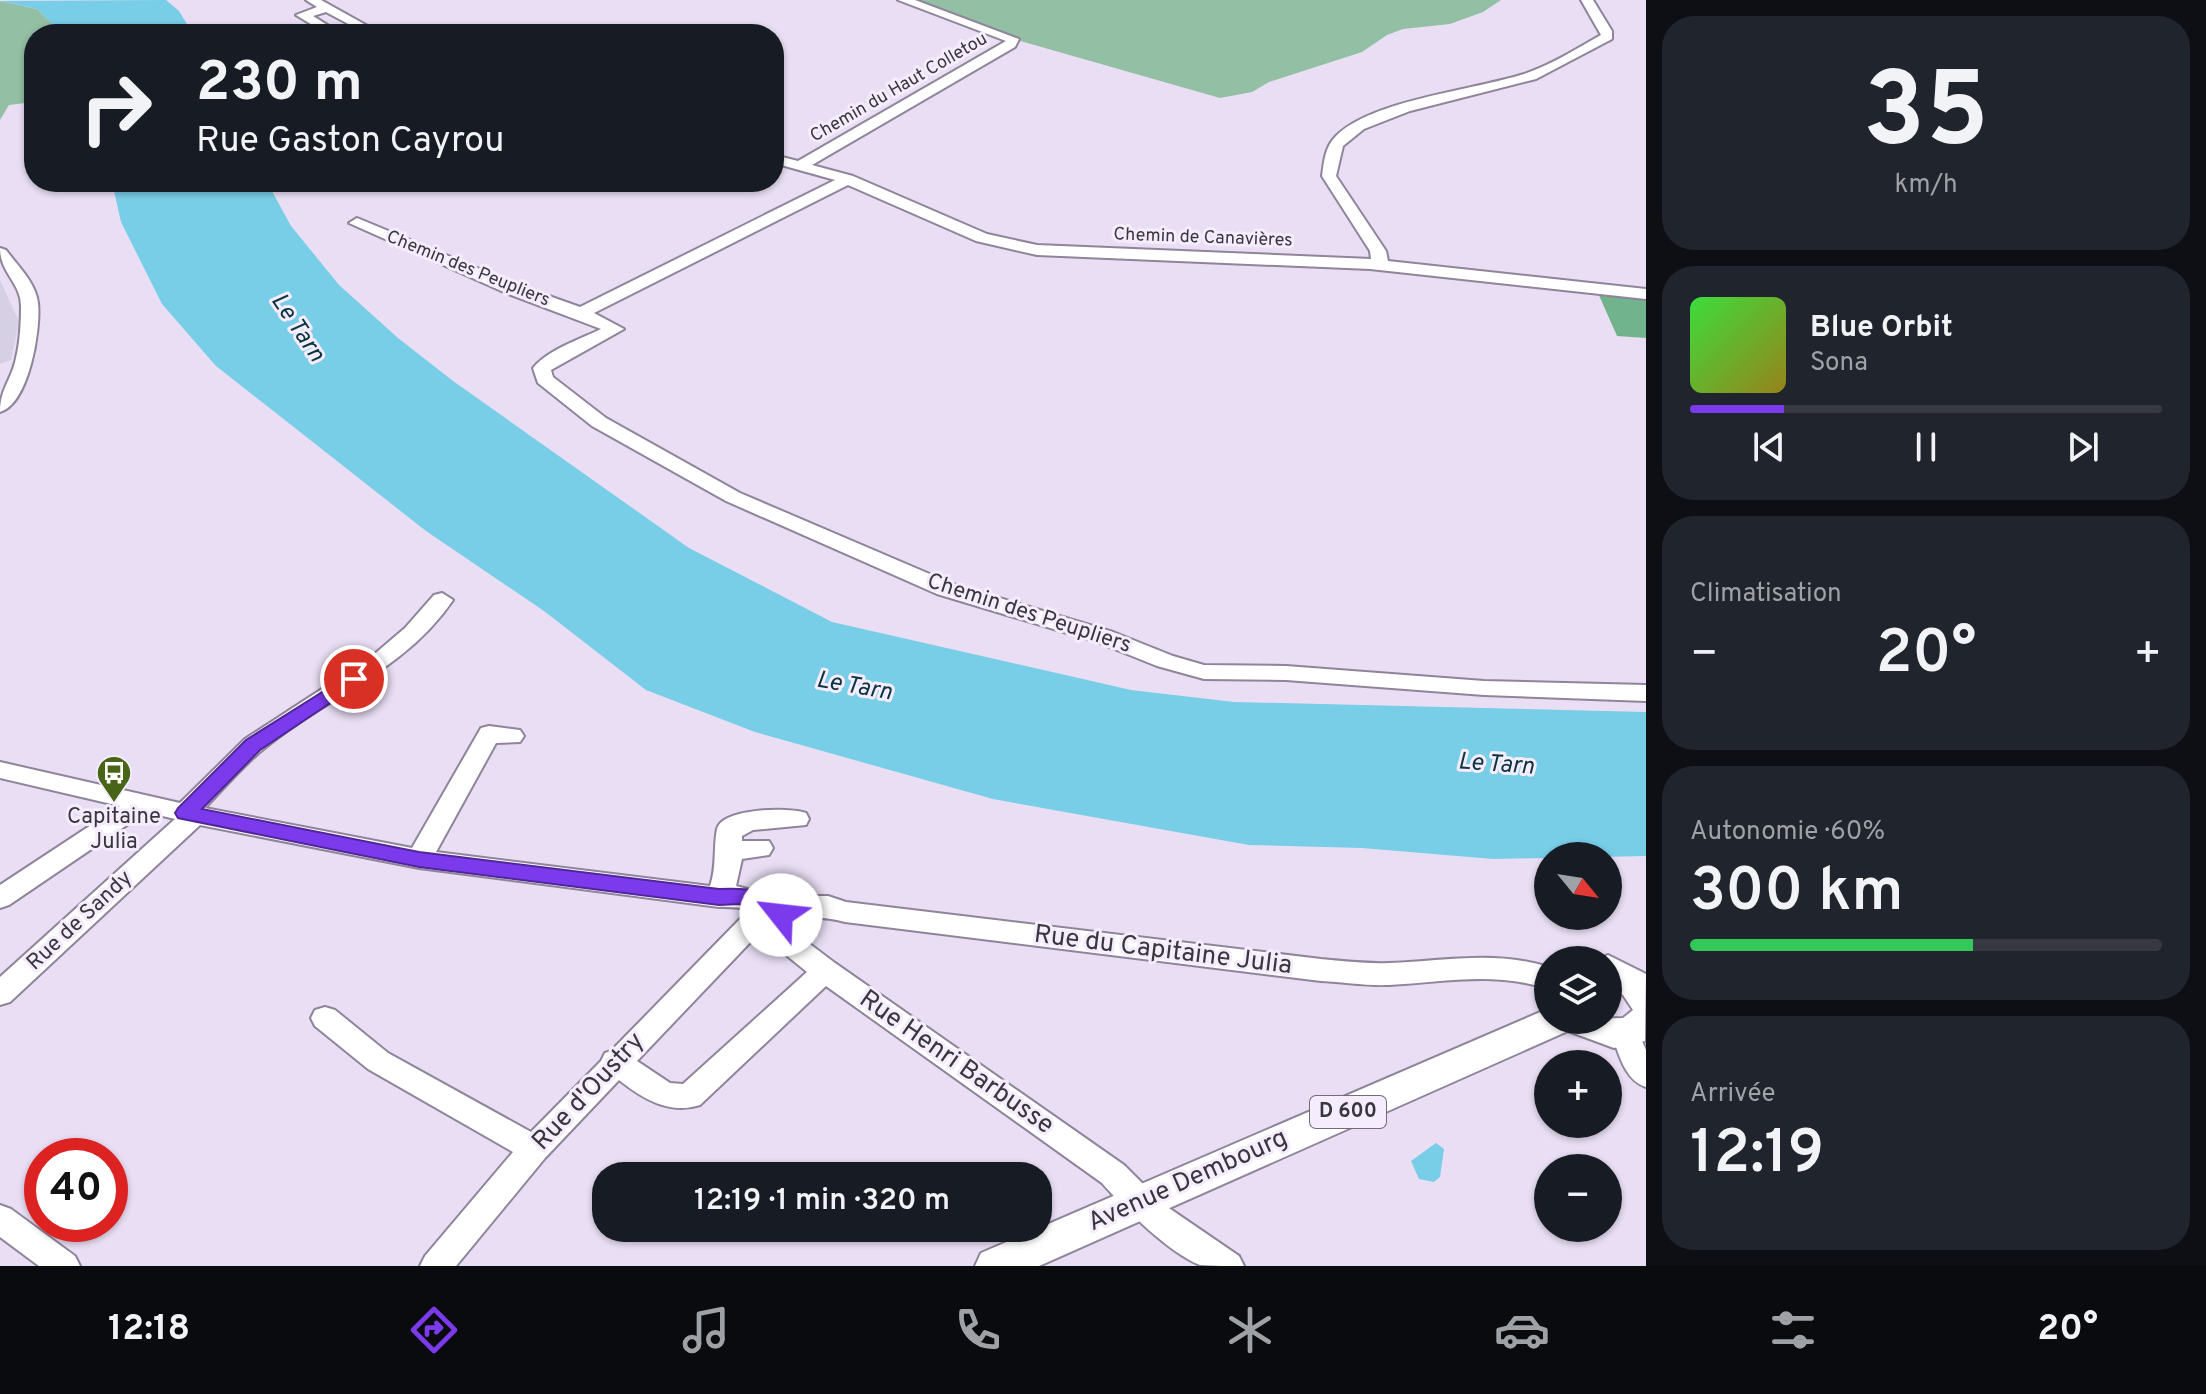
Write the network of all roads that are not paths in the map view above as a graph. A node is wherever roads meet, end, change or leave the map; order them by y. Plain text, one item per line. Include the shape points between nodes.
1 (312, 0) edge
2 (904, 0) edge
3 (1587, 0) edge
4 (328, 8) junction
5 (347, 18) junction
6 (319, 24) edge
7 (334, 24) edge
8 (358, 24) edge
9 (784, 161) edge
10 (801, 165) junction
11 (848, 179) junction
12 (357, 223) dead end
13 (0, 253) edge
14 (1380, 265) junction
15 (1646, 294) edge
16 (581, 313) junction
17 (0, 406) edge
18 (442, 600) dead end
19 (1646, 693) edge
20 (512, 736) dead end
21 (0, 770) edge
22 (144, 802) junction
23 (190, 814) junction
24 (797, 819) dead end
25 (760, 848) dead end
26 (730, 851) junction
27 (419, 859) junction
28 (719, 897) junction
29 (0, 898) edge
30 (763, 914) junction
31 (825, 971) junction
32 (1534, 972) edge
33 (0, 994) edge
34 (325, 1018) dead end
35 (1635, 1026) edge
36 (1534, 1030) edge
37 (615, 1061) junction
38 (1646, 1075) edge
39 (534, 1149) junction
40 (1138, 1203) junction
41 (0, 1219) edge
42 (64, 1266) edge
43 (436, 1266) edge
44 (995, 1266) edge
45 (1228, 1266) edge

1 - 4 street
2 - 10 street, Chemin du Haut Colletou via 1013,39
3 - 14 street via 1608,36 1560,65 1421,104 1344,136 1332,152 1329,176 1378,251
4 - 5 street
4 - 6 street via 302,15
5 - 7 street
5 - 8 street
9 - 10 street, Chemin de Canavières
10 - 11 street, Chemin de Canavières
11 - 14 street, Chemin de Canavières via 958,230 1017,247
11 - 16 street
12 - 16 street, Chemin des Peupliers
13 - 17 street via 30,303 25,358 15,386
14 - 15 street, Chemin de Canavières
16 - 19 street, Chemin des Peupliers via 615,329 542,368 544,379 599,422 733,497 974,599 1204,672
18 - 23 street, Rue de Sandy via 379,662 253,745
20 - 27 street via 489,734
21 - 22 street
22 - 23 street
22 - 29 street
23 - 27 street
23 - 33 street, Rue de Sandy
24 - 26 street via 742,821 742,827 730,827
25 - 26 street
26 - 28 street
27 - 28 street
28 - 30 street, Rue Henri Barbusse via 731,907
30 - 31 street, Rue Henri Barbusse
30 - 32 street, Rue du Capitaine Julia via 845,912 1321,970
30 - 37 street, Rue d'Oustry
31 - 37 street via 690,1096 665,1096
31 - 40 street, Rue Henri Barbusse via 1113,1174
34 - 39 street via 378,1061
35 - 38 street via 1637,1063
36 - 40 main road, Avenue Dembourg / D 600
37 - 39 street, Rue d'Oustry
39 - 43 street, Rue d'Oustry
40 - 44 main road, Avenue Dembourg / D 600
40 - 45 street, Rue Henri Barbusse
41 - 42 street

